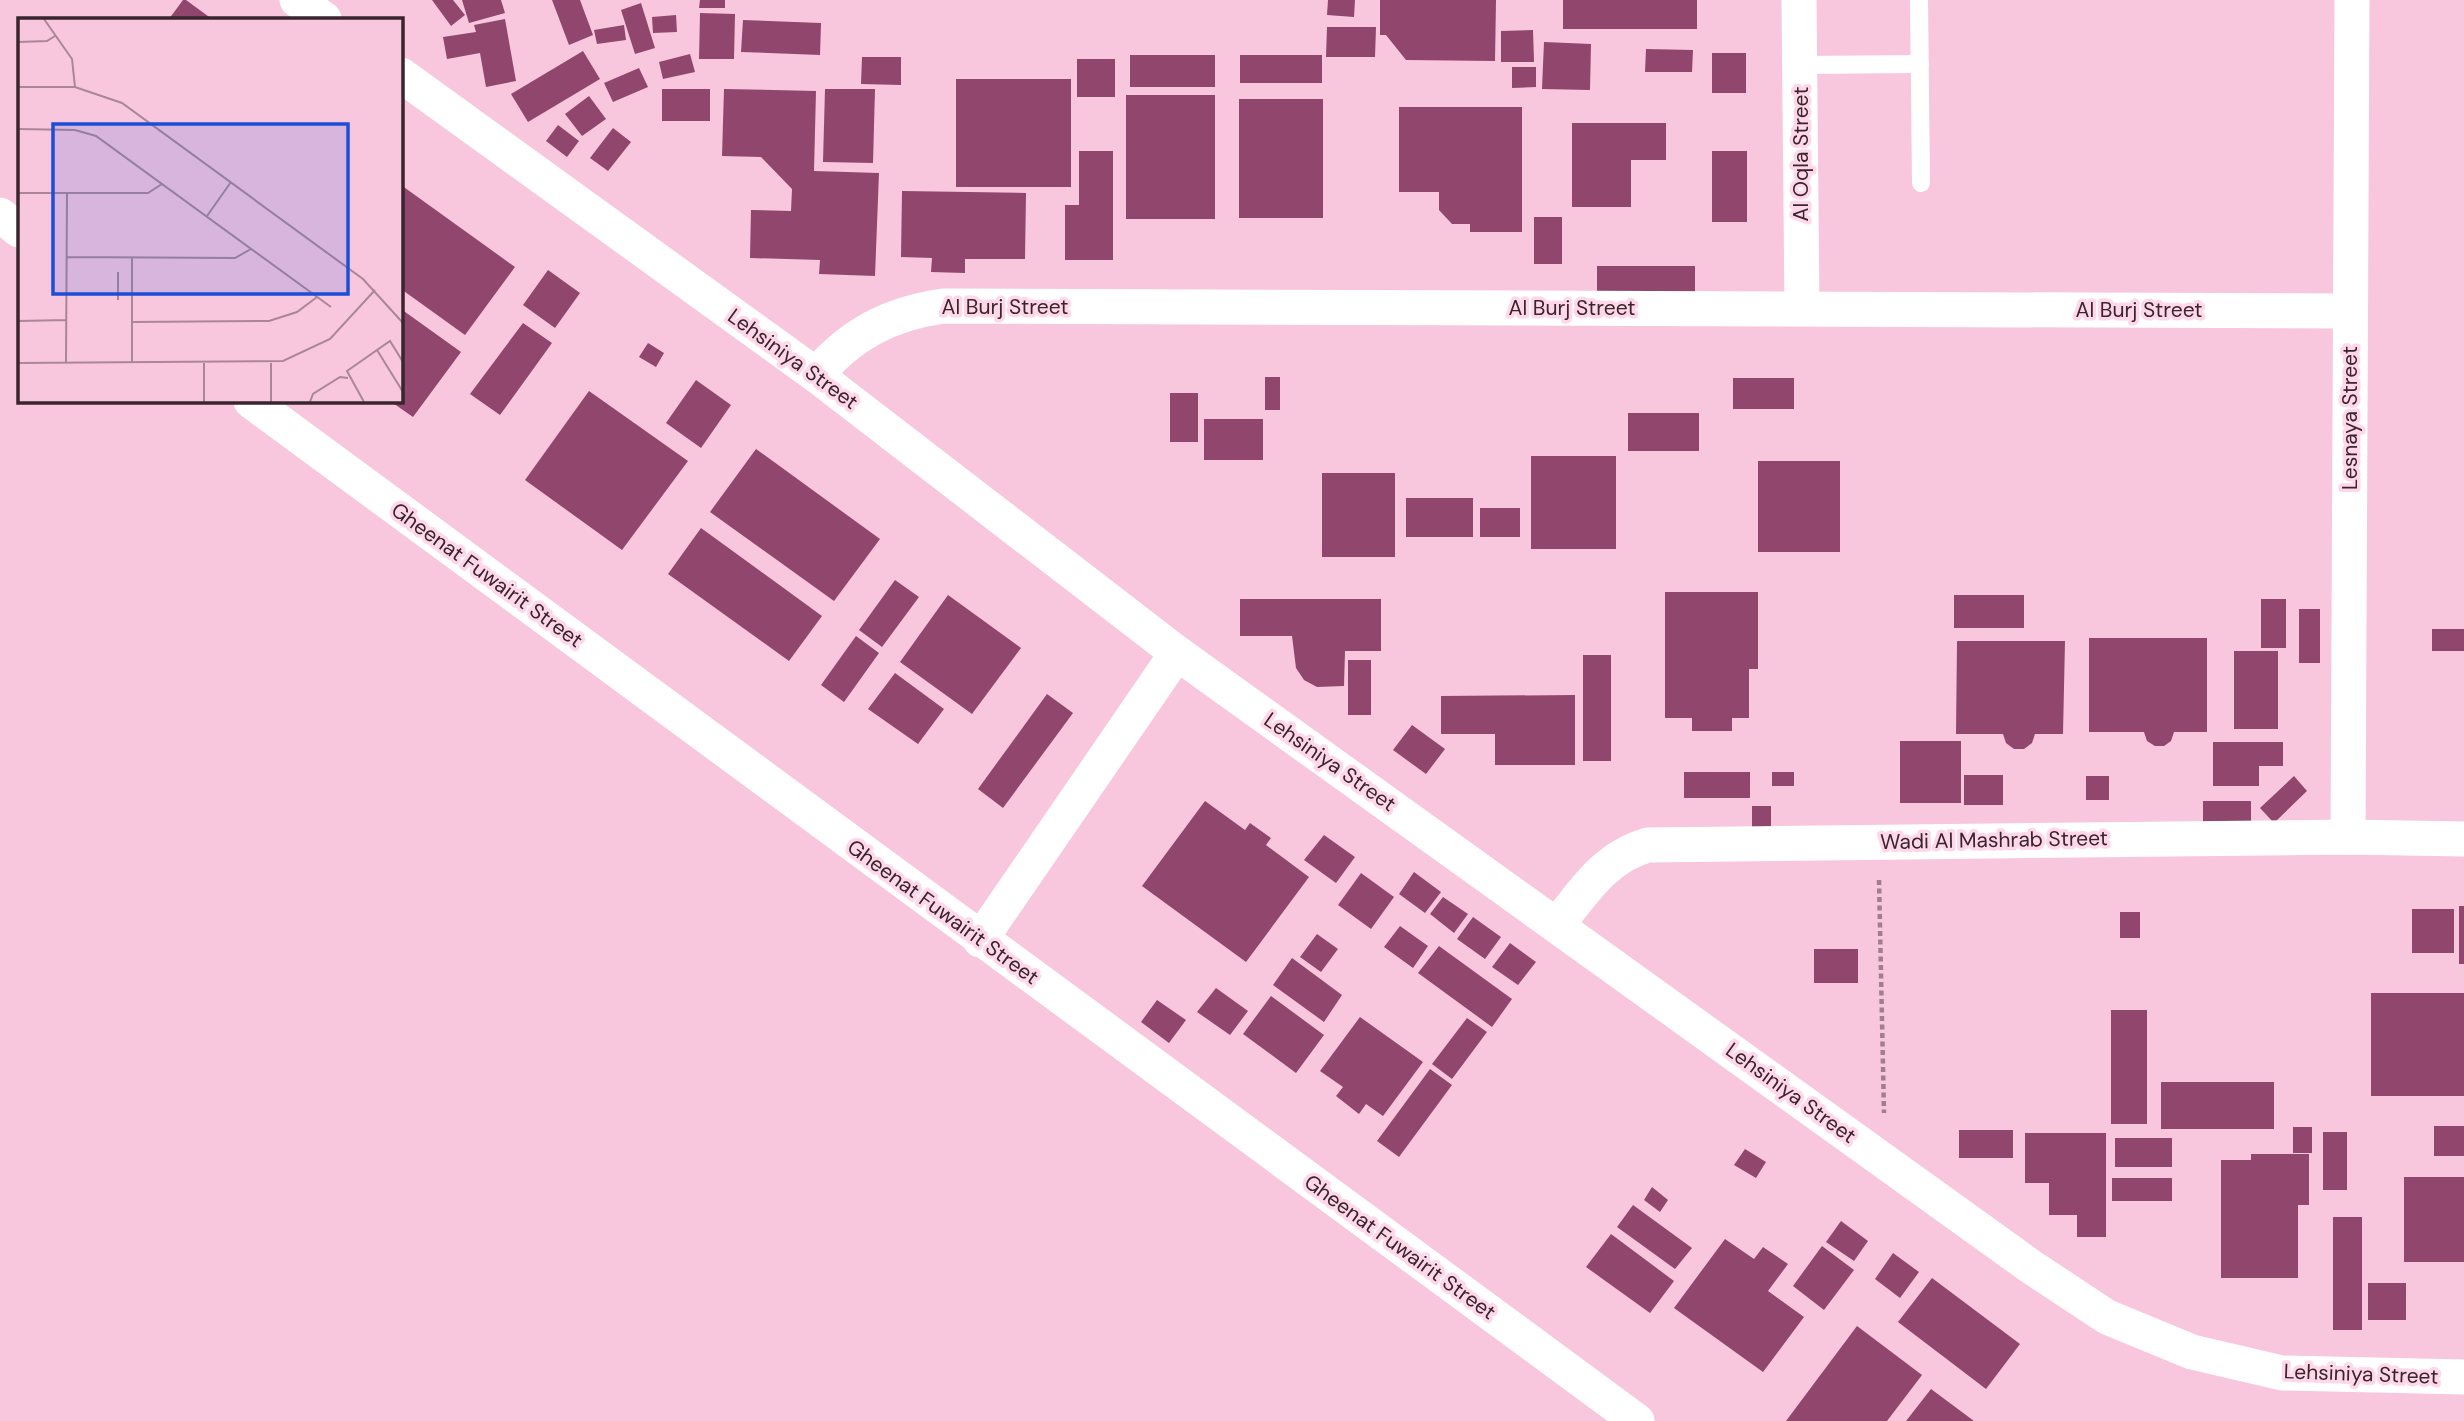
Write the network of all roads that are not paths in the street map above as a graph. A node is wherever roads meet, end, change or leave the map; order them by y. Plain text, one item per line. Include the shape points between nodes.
1 (297, 0) edge
2 (1799, 0) edge
3 (1919, 0) edge
4 (2352, 0) edge
5 (323, 18) edge
6 (1920, 64) junction
7 (1800, 65) junction
8 (402, 76) edge
9 (1921, 183) dead end
10 (0, 215) edge
11 (18, 229) edge
12 (1802, 308) junction
13 (2350, 311) junction
14 (816, 374) junction
15 (252, 402) edge
16 (1177, 653) junction
17 (2347, 837) junction
18 (2464, 839) edge
19 (1558, 924) junction
20 (980, 940) junction
21 (2464, 1377) edge
22 (1637, 1421) edge

1 - 5 street
2 - 7 street, Al Oqla Street
3 - 6 lane
4 - 13 street, Lesnaya Street
6 - 7 lane
6 - 9 lane
7 - 12 street, Al Oqla Street
8 - 14 street, Lehsiniya Street
10 - 11 street
12 - 13 street, Al Burj Street
12 - 14 street, Al Burj Street via 943,306 885,320 851,340
13 - 17 street, Lesnaya Street
14 - 16 street, Lehsiniya Street
15 - 20 street, Gheenat Fuwairit Street
16 - 19 street, Lehsiniya Street
16 - 20 street
17 - 18 street, Wadi Al Mashrab Street
17 - 19 street, Wadi Al Mashrab Street via 1648,845 1611,861
19 - 21 street, Lehsiniya Street via 2107,1317 2192,1352 2282,1373
20 - 22 street, Gheenat Fuwairit Street

